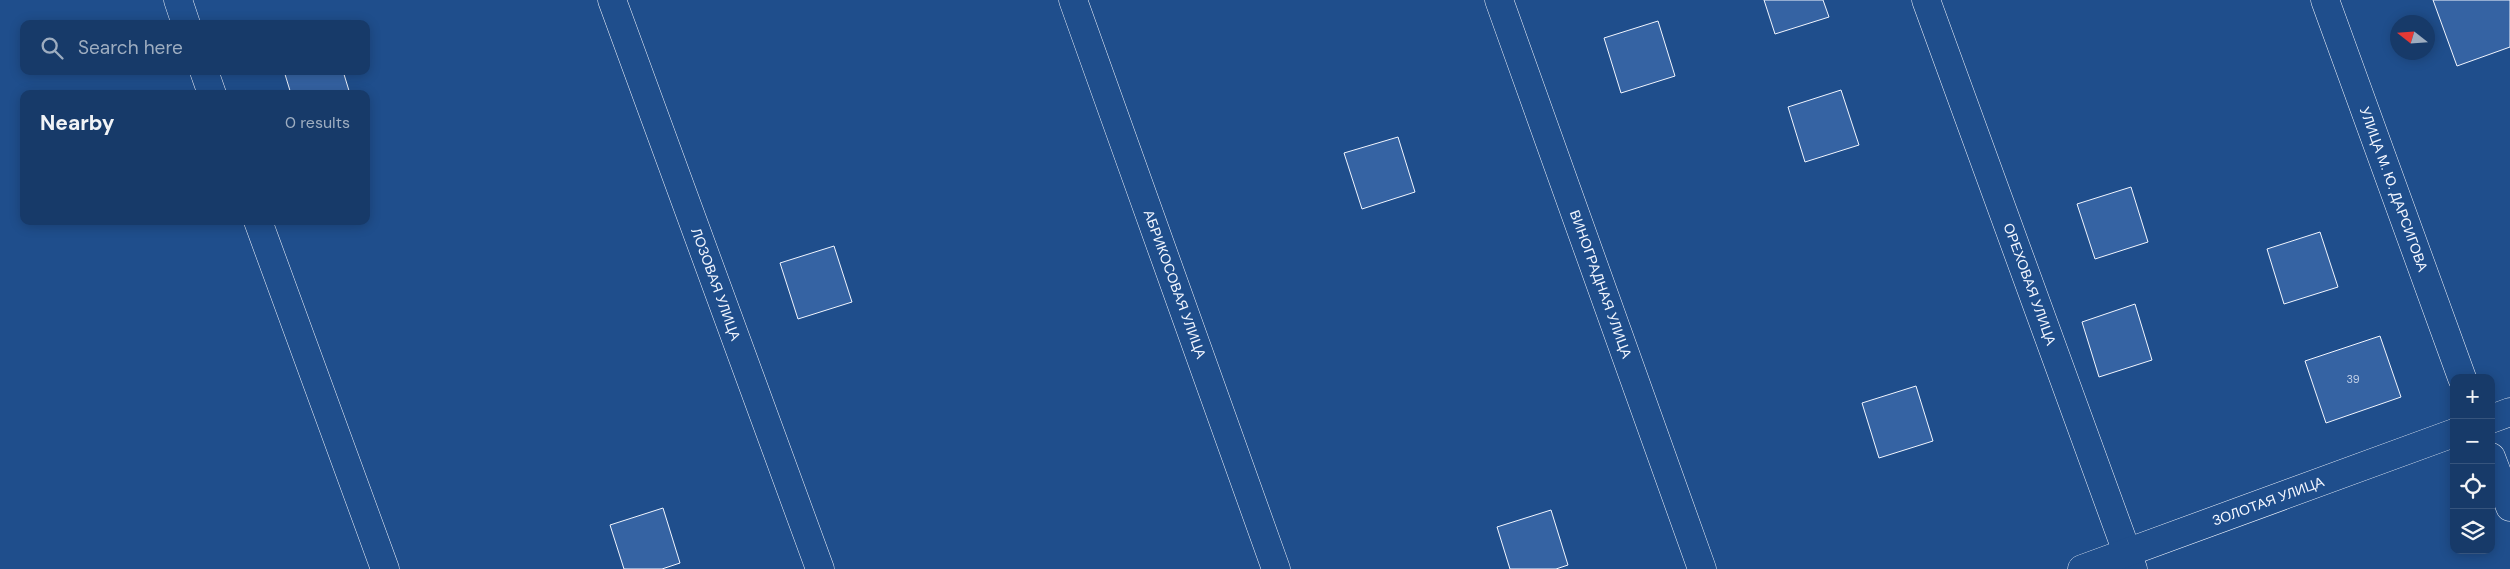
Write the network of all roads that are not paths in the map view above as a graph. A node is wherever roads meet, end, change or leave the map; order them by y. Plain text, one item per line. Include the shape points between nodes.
1 (178, 0) edge
2 (612, 0) edge
3 (1073, 0) edge
4 (1499, 0) edge
5 (1926, 0) edge
6 (2325, 0) edge
7 (185, 20) edge
8 (205, 75) edge
9 (211, 90) edge
10 (259, 225) edge
11 (2461, 374) edge
12 (2510, 412) edge
13 (2495, 418) edge
14 (2450, 435) edge
15 (2494, 464) edge
16 (2510, 507) edge
17 (2130, 561) edge
18 (385, 569) edge
19 (820, 569) edge
20 (1276, 569) edge
21 (1702, 569) edge
22 (2082, 569) edge

1 - 7 street
2 - 19 street, ЛОЗОВАЯ УЛИЦА
3 - 20 street, АБРИКОСОВАЯ УЛИЦА
4 - 21 street, ВИНОГРАДНАЯ УЛИЦА
5 - 17 street, ОРЕХОВАЯ УЛИЦА
6 - 11 street, УЛИЦА М. Ю. ДАРСИГОВА
8 - 9 street
10 - 18 street
12 - 13 street
14 - 17 street, ЗОЛОТАЯ УЛИЦА
15 - 16 street
17 - 22 street, ЗОЛОТАЯ УЛИЦА

